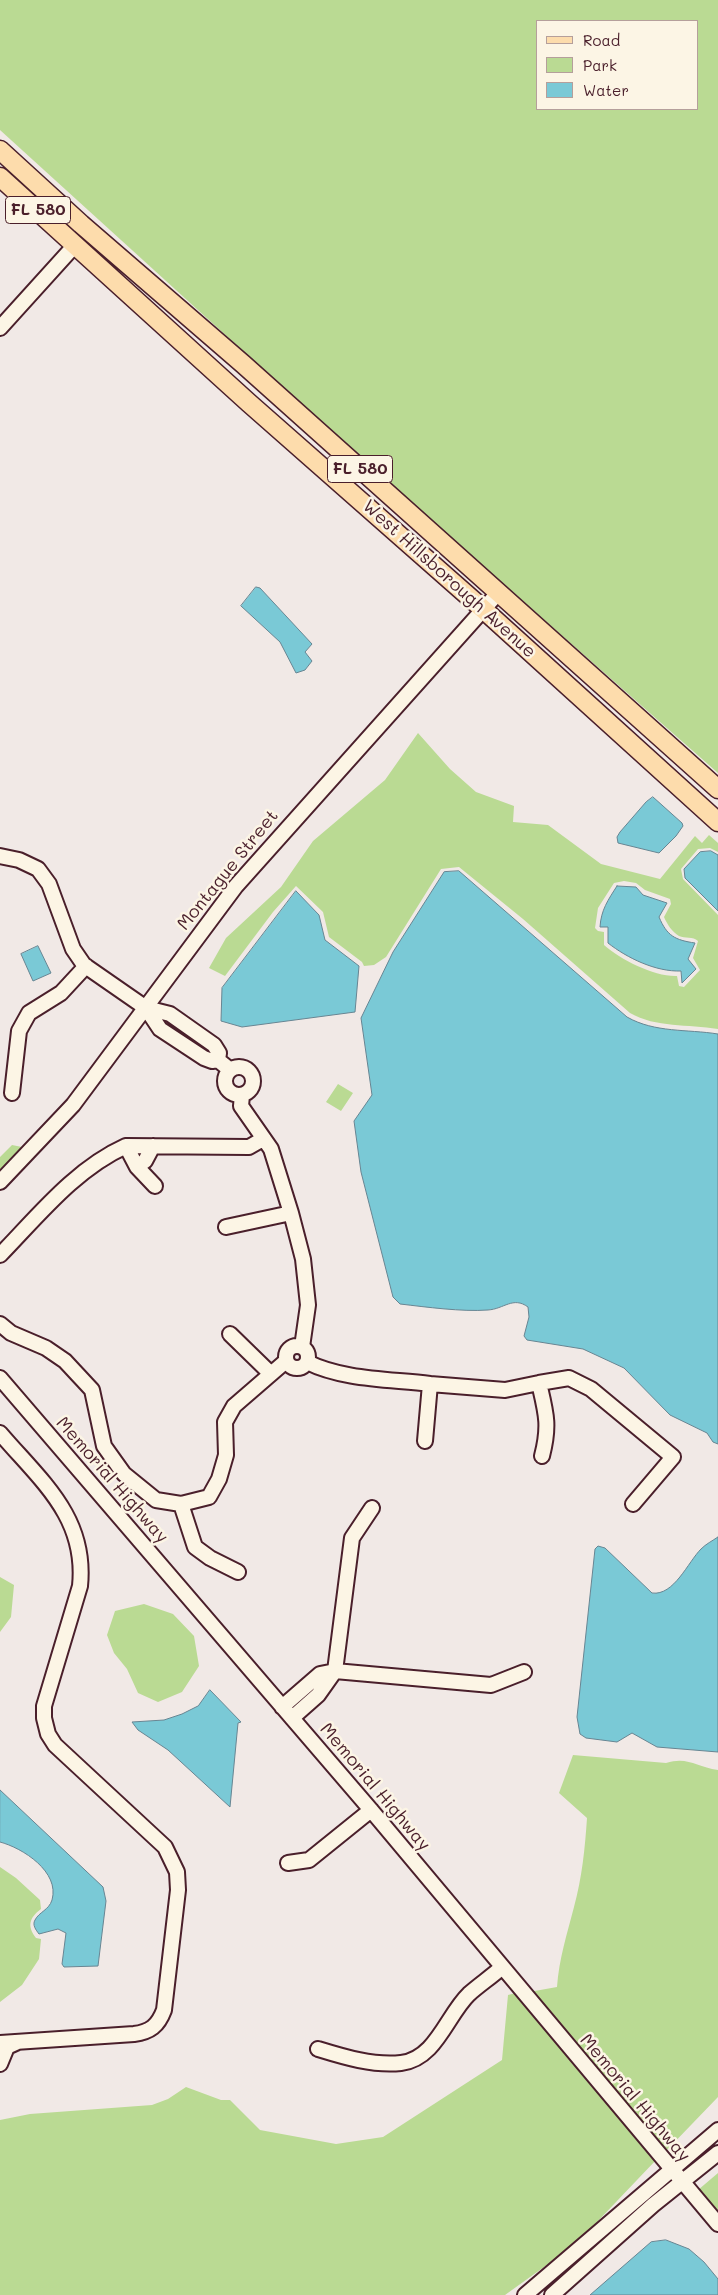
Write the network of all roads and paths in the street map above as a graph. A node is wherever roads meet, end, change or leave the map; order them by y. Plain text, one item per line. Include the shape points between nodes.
1 (0, 150) edge
2 (0, 162) edge
3 (0, 177) edge
4 (81, 224) junction
5 (76, 244) junction
6 (0, 328) edge
7 (243, 364) junction
8 (498, 593) junction
9 (483, 609) junction
10 (718, 789) edge
11 (718, 822) edge
12 (0, 856) edge
13 (86, 966) junction
14 (146, 1008) junction
15 (229, 1069) junction
16 (12, 1093) dead end
17 (242, 1096) junction
18 (263, 1139) junction
19 (126, 1146) junction
20 (153, 1146) junction
21 (137, 1167) junction
22 (0, 1182) edge
23 (155, 1186) dead end
24 (291, 1213) junction
25 (226, 1227) dead end
26 (0, 1255) edge
27 (0, 1324) edge
28 (230, 1334) dead end
29 (302, 1347) junction
30 (286, 1361) junction
31 (307, 1362) junction
32 (270, 1374) junction
33 (0, 1378) edge
34 (539, 1383) junction
35 (430, 1384) junction
36 (0, 1433) edge
37 (425, 1441) dead end
38 (542, 1456) dead end
39 (181, 1504) junction
40 (633, 1504) dead end
41 (372, 1508) dead end
42 (238, 1572) dead end
43 (334, 1671) junction
44 (524, 1672) dead end
45 (282, 1706) junction
46 (292, 1718) junction
47 (371, 1810) junction
48 (288, 1863) dead end
49 (502, 1968) junction
50 (21, 2041) junction
51 (0, 2043) edge
52 (318, 2049) dead end
53 (0, 2064) edge
54 (718, 2130) edge
55 (718, 2153) edge
56 (672, 2171) junction
57 (682, 2183) junction
58 (718, 2224) edge
59 (525, 2295) edge
60 (552, 2295) edge

1 - 4 main road, West Hillsborough Avenue / FL 580
2 - 4 main road via 71,226 77,228
3 - 5 main road, West Hillsborough Avenue / FL 580
4 - 7 main road, West Hillsborough Avenue / FL 580
5 - 6 street
5 - 7 main road via 98,251 213,351
5 - 9 main road, West Hillsborough Avenue / FL 580 via 249,403
7 - 8 main road, West Hillsborough Avenue / FL 580
8 - 9 street, Montague Street
8 - 10 main road, West Hillsborough Avenue / FL 580
9 - 11 main road, West Hillsborough Avenue / FL 580
9 - 14 street, Montague Street via 236,886
12 - 13 street via 38,869 49,884 73,949
13 - 14 street
13 - 16 street via 61,993 29,1013 19,1031
14 - 15 street via 170,1014 214,1044 219,1053 218,1060
14 - 22 street, Montague Street via 73,1105
15 - 17 street via 224,1081 230,1092
15 - 17 street via 239,1066 251,1071 254,1082 250,1092
17 - 18 street via 241,1106
18 - 20 street via 249,1147
18 - 24 street via 271,1150
19 - 20 street
19 - 21 street
19 - 26 street via 104,1156 85,1171
20 - 21 street via 145,1161
21 - 23 street
24 - 25 street
24 - 29 street via 304,1259 308,1305
27 - 39 street via 65,1361 92,1390 104,1446 124,1474 156,1500
28 - 32 street
29 - 30 street via 294,1346 288,1350
29 - 31 street via 308,1355
30 - 31 street via 298,1368
30 - 32 street
31 - 35 street via 354,1376
32 - 39 street via 234,1406 225,1422 226,1455 219,1479 209,1497
33 - 45 street, Memorial Highway
34 - 35 street via 504,1390
34 - 38 street via 548,1419
34 - 40 street via 569,1378 591,1389 672,1456
35 - 37 street
36 - 50 street via 67,1513 80,1550 80,1586 44,1706 48,1734 65,1756 165,1847 178,1872 164,2010 153,2028 145,2033
39 - 42 street via 196,1547
41 - 43 street via 352,1538
43 - 44 street via 491,1685
43 - 45 street via 320,1674
43 - 46 street via 318,1695
45 - 46 street, Memorial Highway
46 - 47 street, Memorial Highway
47 - 48 street via 309,1860
47 - 49 street, Memorial Highway
49 - 52 street via 468,1995 435,2041 419,2055 402,2063 355,2060
49 - 56 street, Memorial Highway
50 - 51 street
50 - 53 street via 6,2048
54 - 56 street
55 - 57 street
56 - 57 street, Memorial Highway
56 - 59 street
57 - 58 street, Memorial Highway
57 - 60 street

